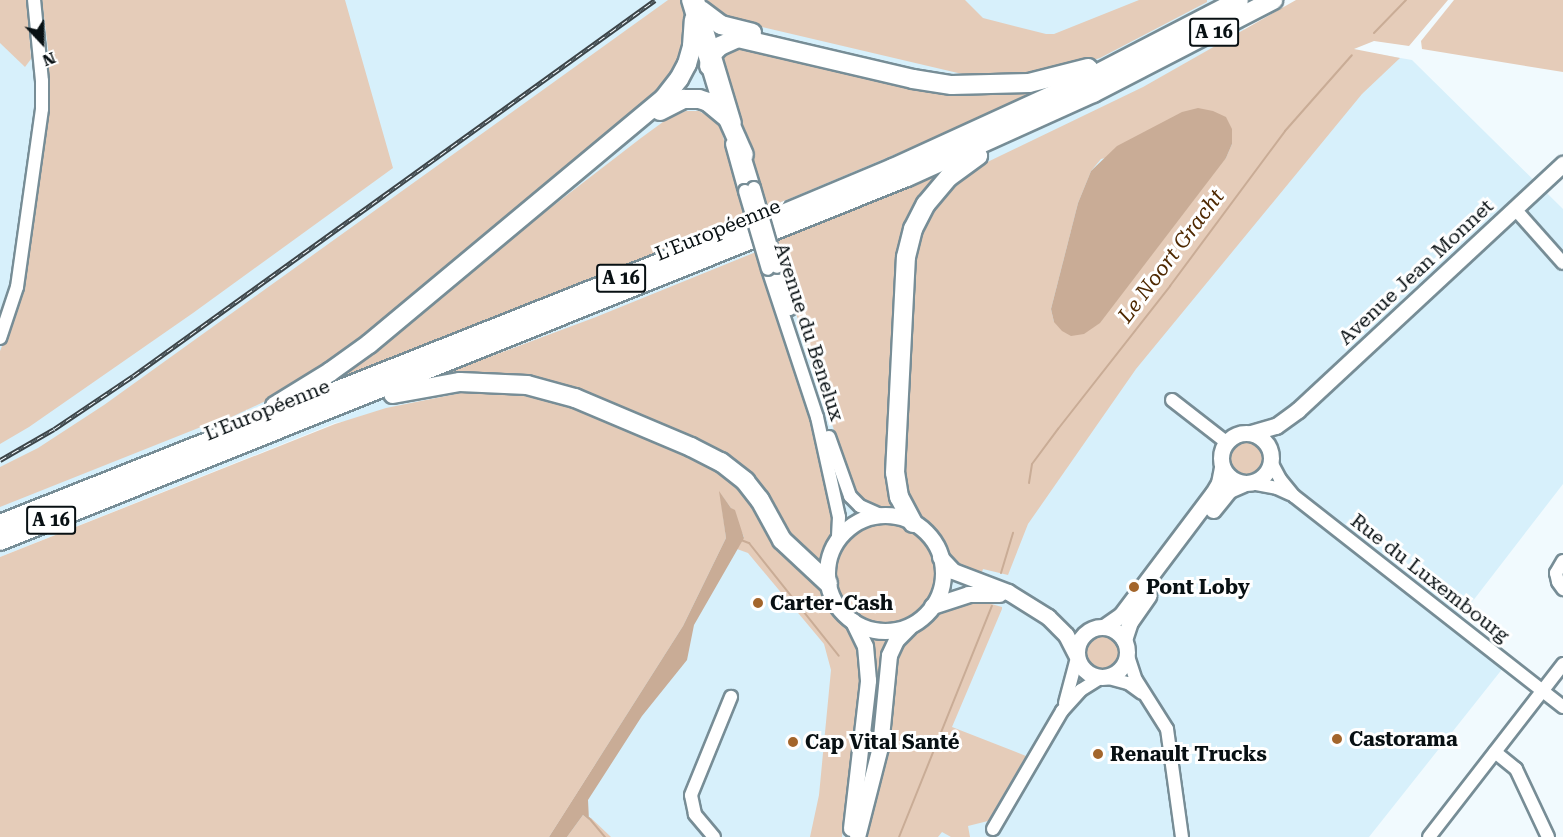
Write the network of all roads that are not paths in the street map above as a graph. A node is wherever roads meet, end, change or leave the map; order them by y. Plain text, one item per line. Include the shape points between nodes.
1 (34, 0) edge
2 (1239, 0) edge
3 (1274, 0) edge
4 (696, 7) edge
5 (1219, 11) junction
6 (711, 59) junction
7 (1155, 63) junction
8 (979, 86) junction
9 (722, 113) junction
10 (744, 155) junction
11 (1563, 164) edge
12 (750, 190) junction
13 (1515, 209) junction
14 (501, 234) junction
15 (1563, 262) edge
16 (773, 268) junction
17 (0, 338) edge
18 (1172, 400) dead end
19 (1298, 410) junction
20 (1251, 433) junction
21 (1226, 442) junction
22 (1271, 458) junction
23 (1222, 468) junction
24 (1247, 483) junction
25 (1294, 496) junction
26 (101, 500) junction
27 (882, 516) junction
28 (6, 522) edge
29 (913, 523) junction
30 (838, 539) junction
31 (0, 541) edge
32 (940, 557) junction
33 (1563, 561) edge
34 (828, 583) junction
35 (1563, 589) edge
36 (1022, 600) junction
37 (932, 606) junction
38 (1048, 617) junction
39 (853, 621) junction
40 (914, 623) junction
41 (1099, 627) junction
42 (1125, 646) junction
43 (1077, 656) junction
44 (1563, 664) edge
45 (1103, 677) junction
46 (1542, 691) junction
47 (731, 697) dead end
48 (1149, 700) junction
49 (1563, 707) edge
50 (1062, 711) junction
51 (1495, 752) junction
52 (993, 830) dead end
53 (714, 837) edge
54 (849, 837) edge
55 (857, 837) edge
56 (1182, 837) edge
57 (1429, 837) edge
58 (1548, 837) edge

1 - 17 street via 42,109 17,287
2 - 5 highway, L'Européenne / A 16
3 - 7 highway, L'Européenne / A 16
4 - 6 street, Avenue du Benelux
4 - 8 highway via 717,23 732,28
4 - 14 highway via 689,58 672,90
5 - 8 highway via 1078,72 1029,83
5 - 28 highway, L'Européenne / A 16 via 1034,104 827,195
6 - 8 highway via 727,41 746,39 913,79
6 - 9 street, Avenue du Benelux
6 - 10 street, Avenue du Benelux
7 - 26 highway, L'Européenne / A 16 via 986,143 835,207
7 - 29 highway via 973,159 943,183 919,216 904,265 895,467 899,497
9 - 10 highway via 731,123
9 - 12 street, Avenue du Benelux
9 - 14 highway via 699,99 671,103
10 - 12 street, Avenue du Benelux
11 - 13 main road, Avenue Jean Monnet
12 - 16 street, Avenue du Benelux, bridge
13 - 15 street
13 - 19 main road, Avenue Jean Monnet
14 - 28 highway via 362,350 286,399
16 - 27 street, Avenue du Benelux via 848,492 856,503
16 - 30 street, Avenue du Benelux via 817,417 839,517
18 - 21 street
19 - 20 main road, Avenue Jean Monnet via 1276,426
19 - 22 main road, Avenue Jean Monnet via 1281,430
20 - 21 main road via 1236,435
20 - 22 main road via 1264,441
21 - 23 main road via 1221,453
22 - 24 main road via 1264,476
22 - 25 street, Rue du Luxembourg via 1278,477
23 - 24 main road via 1230,478
23 - 41 main road via 1213,493 1121,615
24 - 25 street, Rue du Luxembourg
24 - 42 main road via 1224,495 1135,614 1125,632
25 - 46 street, Rue du Luxembourg
26 - 31 highway, L'Européenne / A 16
26 - 34 highway via 380,398 441,384 512,383 576,398 721,462 752,490 785,543
27 - 29 main road
27 - 30 main road via 856,523
29 - 32 main road via 929,536
30 - 34 main road via 828,562
32 - 36 main road via 953,571
32 - 37 main road via 941,583
33 - 35 street via 1556,573
34 - 39 main road via 836,603
36 - 37 main road via 980,593
36 - 38 main road
37 - 40 main road
38 - 41 main road via 1073,626
38 - 43 main road via 1066,635
39 - 40 main road via 881,630
39 - 54 main road via 865,646 868,686
40 - 55 main road via 896,640 889,655 879,754
41 - 42 main road via 1116,632
41 - 43 main road via 1081,638
42 - 45 main road via 1119,670
42 - 48 street via 1134,675
43 - 45 main road via 1087,673
43 - 50 street
44 - 46 street
45 - 48 street via 1128,683
45 - 50 street via 1081,690
46 - 49 street, Rue du Luxembourg
46 - 51 street
47 - 53 street via 691,795 695,814
48 - 56 street via 1169,739
50 - 52 street
51 - 57 street
51 - 58 street via 1516,769

